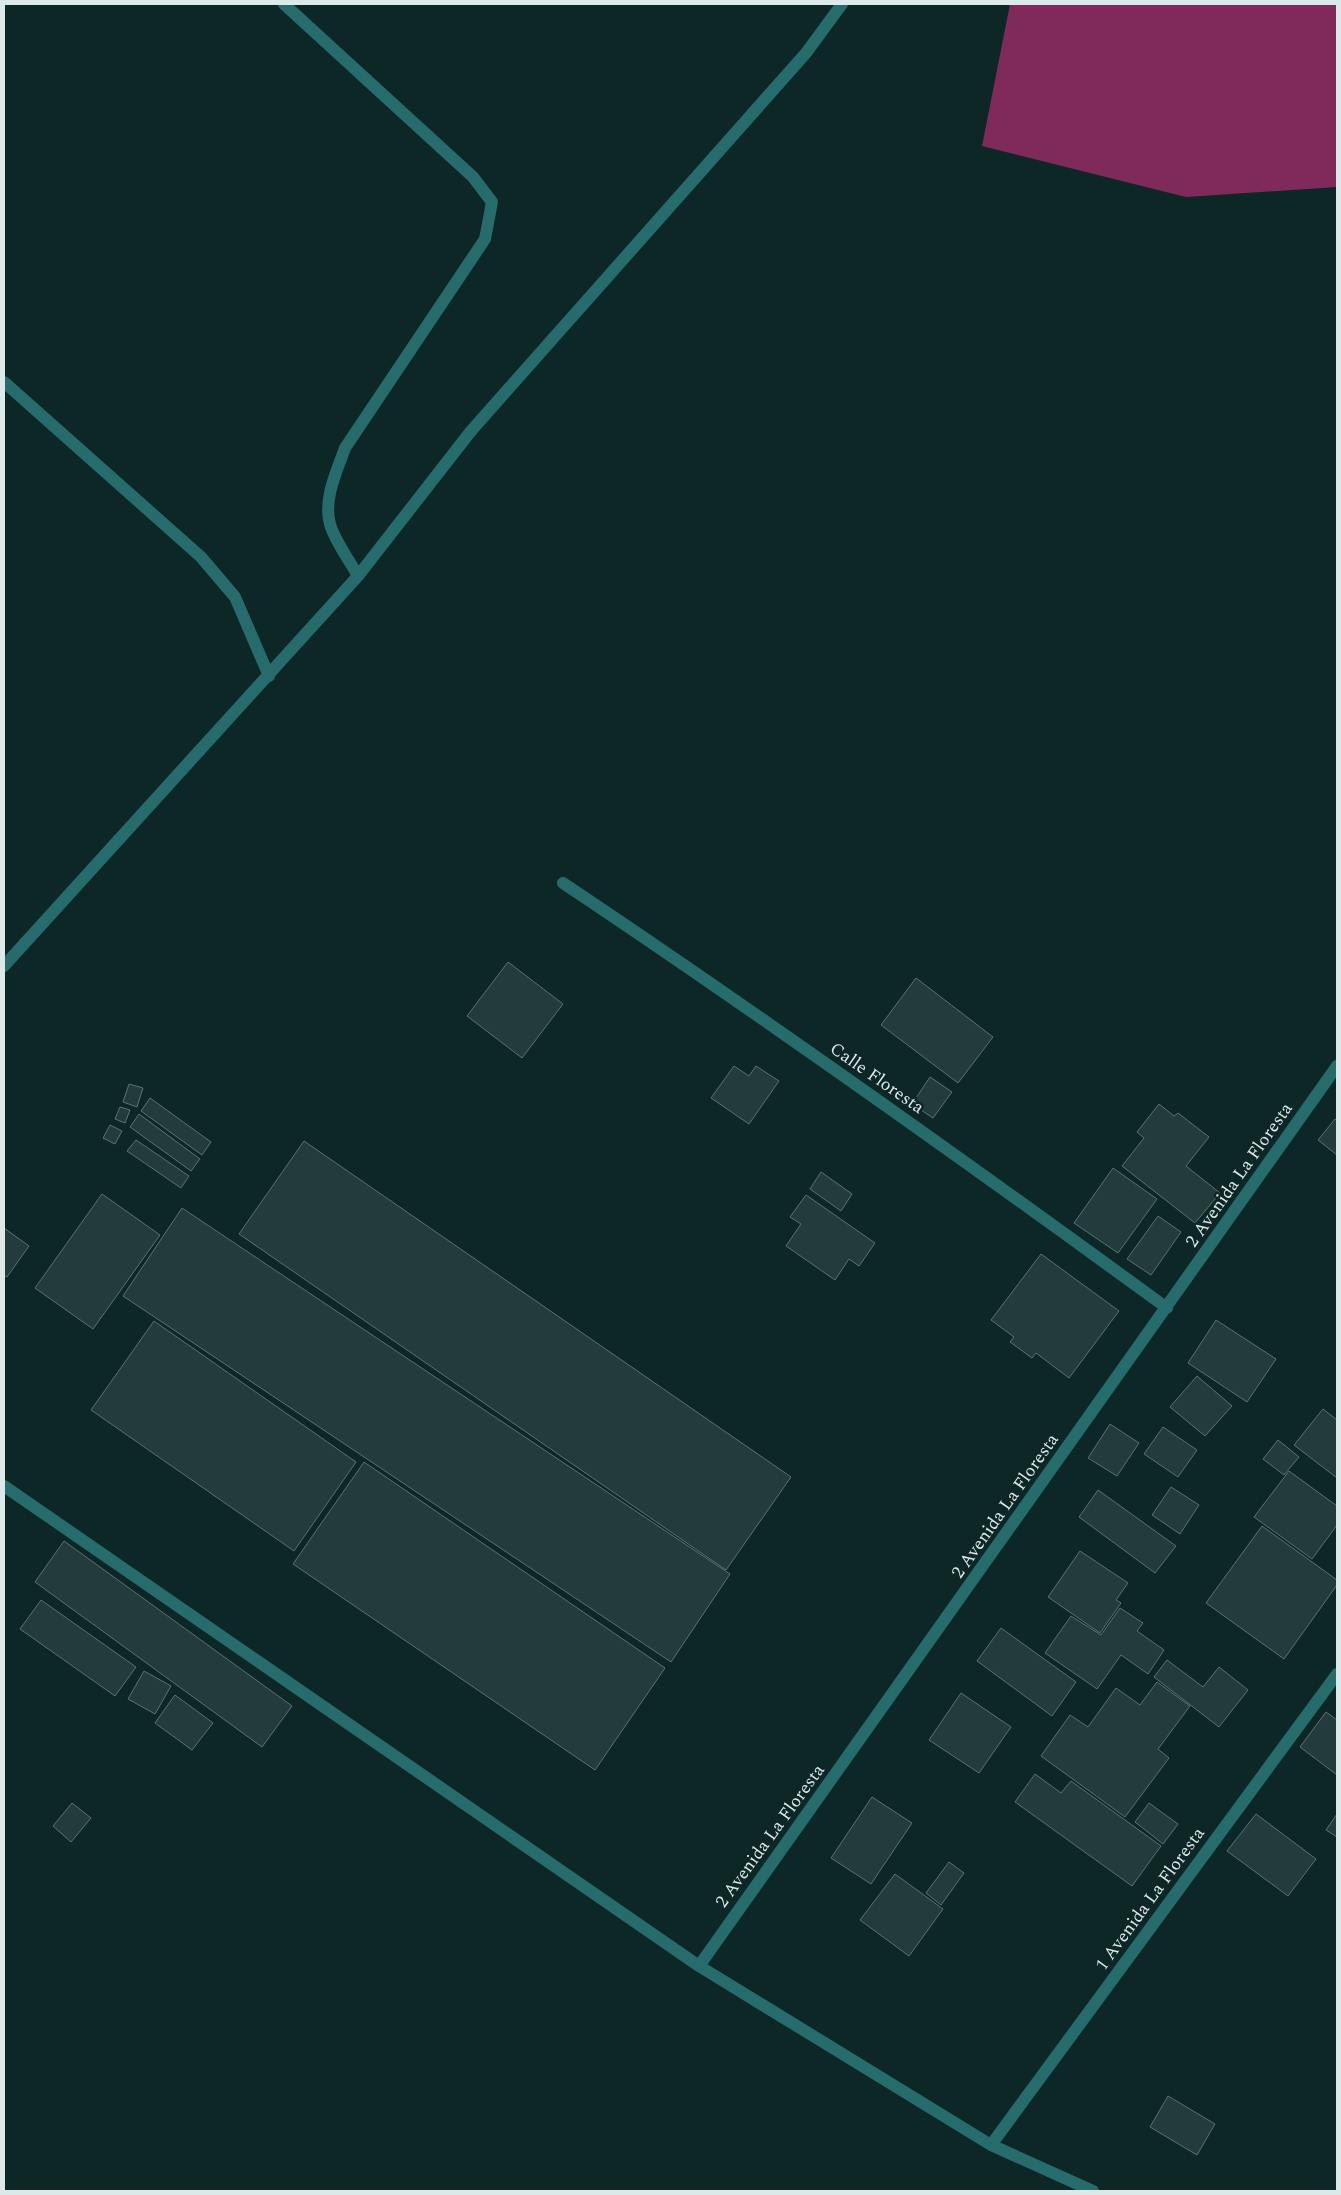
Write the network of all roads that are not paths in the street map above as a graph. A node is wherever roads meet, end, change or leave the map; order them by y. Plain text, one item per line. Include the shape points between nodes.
1 (284, 4) edge
2 (842, 4) edge
3 (4, 382) edge
4 (358, 576) junction
5 (269, 676) junction
6 (563, 883) dead end
7 (4, 966) edge
8 (1337, 1066) edge
9 (1166, 1308) junction
10 (4, 1486) edge
11 (1337, 1674) edge
12 (700, 1966) junction
13 (991, 2145) junction
14 (1093, 2191) edge

1 - 4 street via 473,177 492,202 485,239 345,448 331,486 330,526
2 - 4 street via 806,52 471,431
3 - 5 street via 201,557 235,597
4 - 5 street
5 - 7 street
6 - 9 street, Calle Floresta via 728,994
8 - 9 street, 2 Avenida La Floresta
9 - 12 street, 2 Avenida La Floresta
10 - 12 street
11 - 13 street, 1 Avenida La Floresta
12 - 13 street
13 - 14 street

